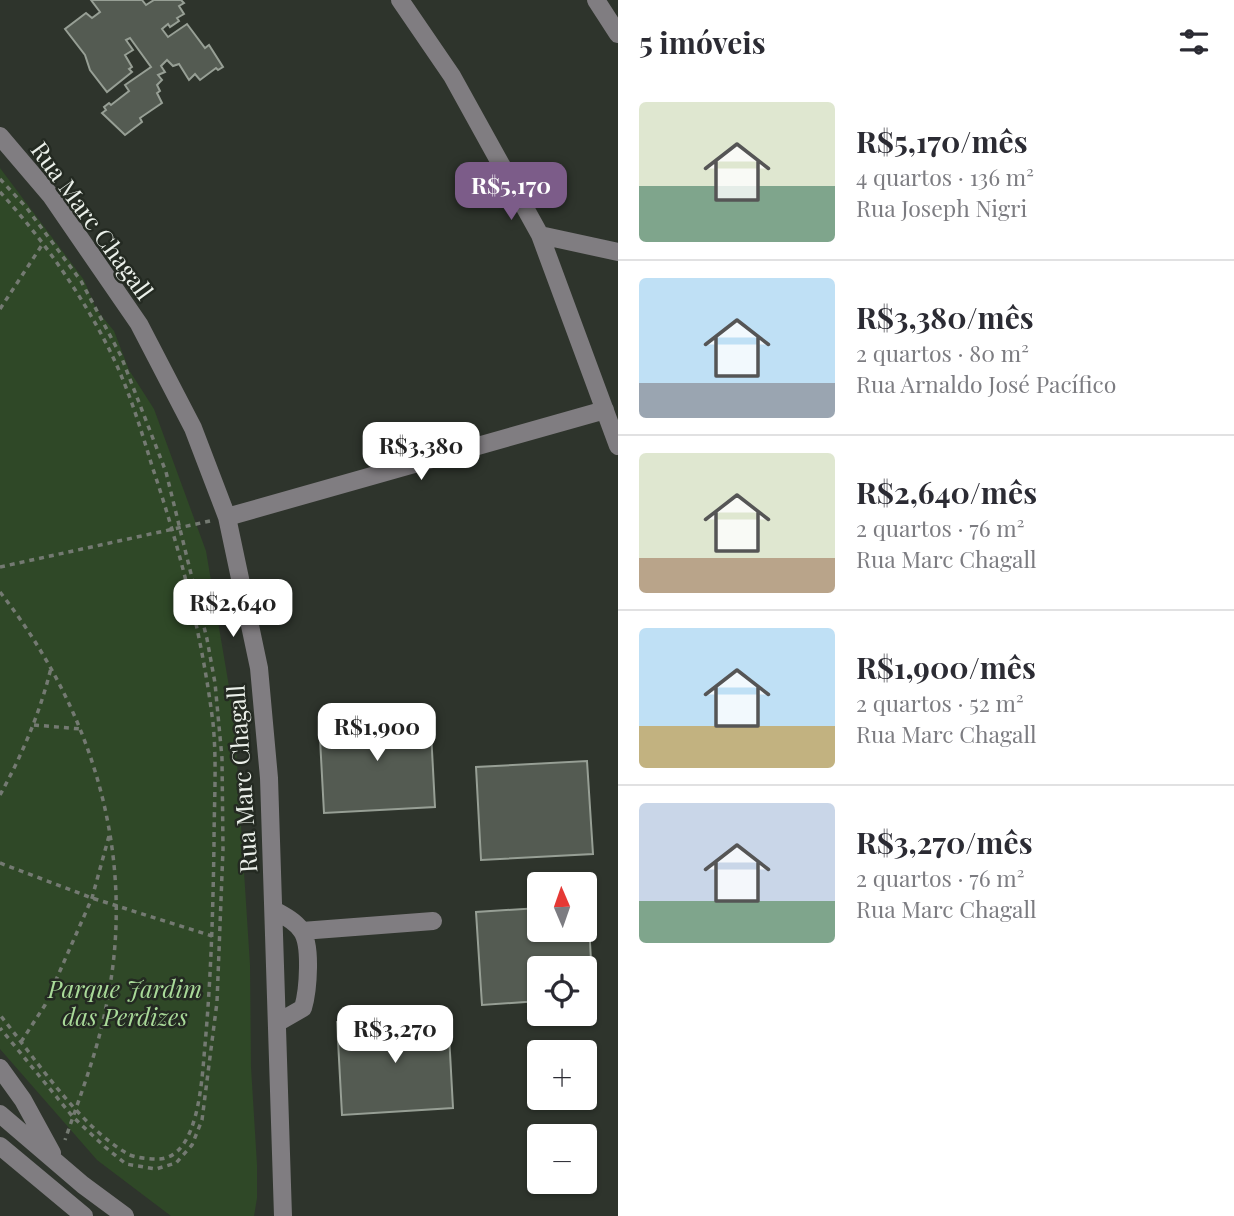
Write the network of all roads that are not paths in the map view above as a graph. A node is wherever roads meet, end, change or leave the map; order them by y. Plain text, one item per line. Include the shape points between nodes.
1 (400, 0) edge
2 (596, 0) edge
3 (618, 34) edge
4 (0, 136) edge
5 (540, 235) junction
6 (618, 252) edge
7 (605, 410) junction
8 (618, 446) edge
9 (227, 517) junction
10 (274, 910) junction
11 (433, 921) dead end
12 (302, 931) junction
13 (277, 1023) junction
14 (0, 1068) edge
15 (0, 1114) edge
16 (0, 1146) edge
17 (57, 1162) junction
18 (281, 1194) junction
19 (84, 1216) edge
20 (125, 1216) edge
21 (272, 1216) edge
22 (283, 1216) edge

1 - 5 street via 453,76
2 - 3 street
4 - 9 street, Rua Marc Chagall via 51,196 139,324 193,428
5 - 6 street
5 - 7 street
7 - 8 street
7 - 9 street
9 - 10 street, Rua Marc Chagall via 259,668
10 - 12 street
10 - 13 street, Rua Marc Chagall
11 - 12 street
12 - 13 street via 308,993 303,1007
13 - 18 street, Rua Marc Chagall
14 - 17 street
15 - 17 street
16 - 19 street
17 - 20 street
18 - 21 street, Rua Marc Chagall
18 - 22 street, Rua Marc Chagall

